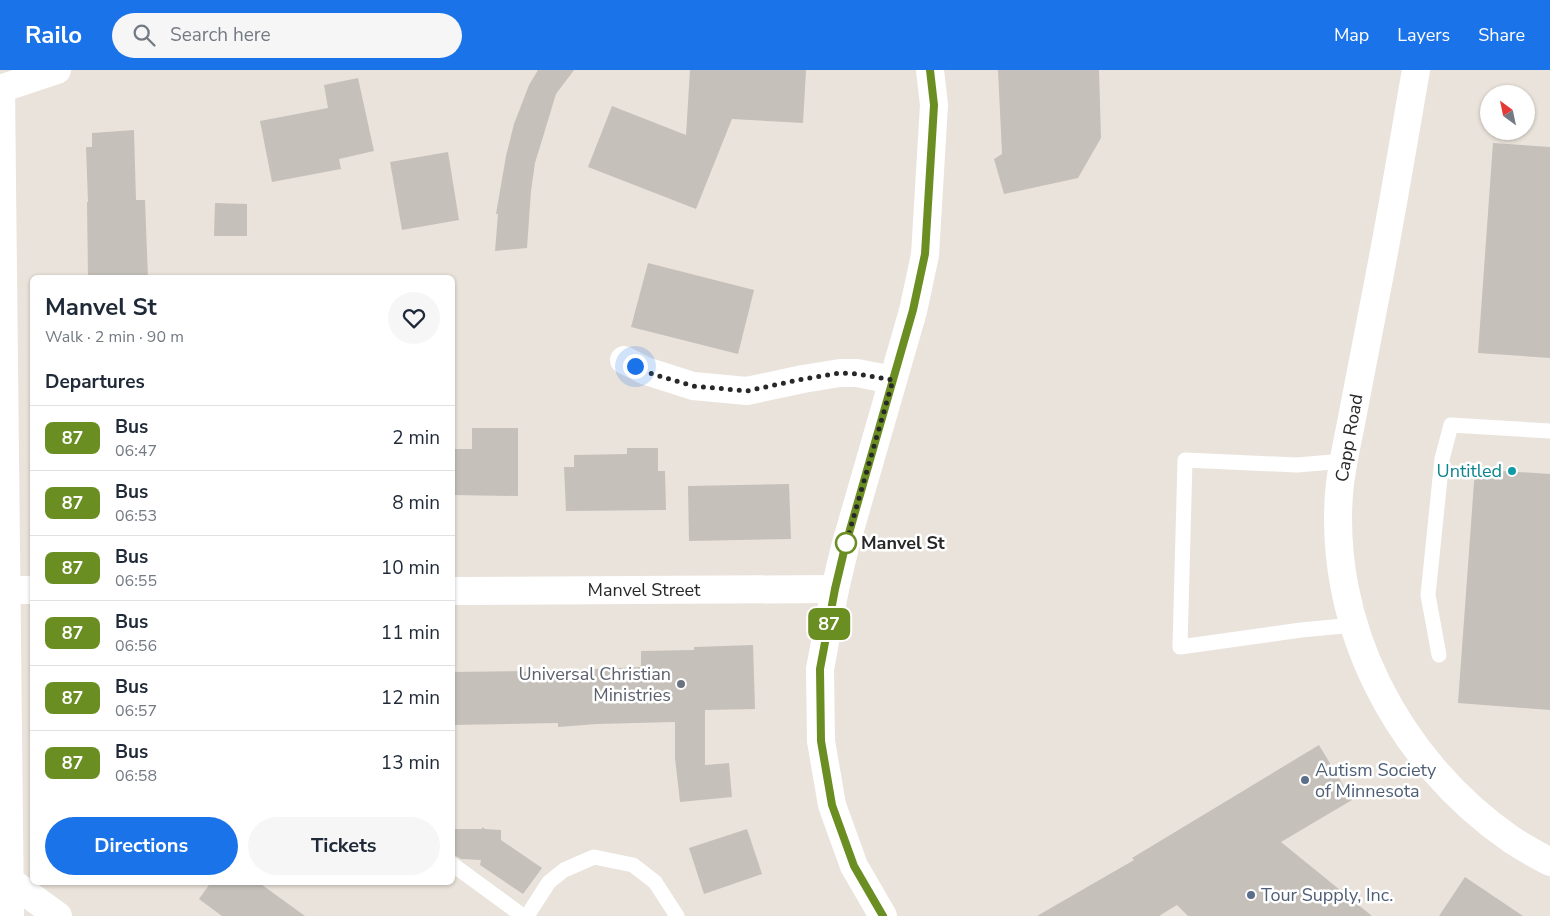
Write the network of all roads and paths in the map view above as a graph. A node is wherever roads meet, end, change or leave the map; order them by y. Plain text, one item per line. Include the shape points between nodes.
1 (57, 70) edge
2 (930, 70) edge
3 (1416, 70) edge
4 (1, 89) edge
5 (624, 360) dead end
6 (893, 380) junction
7 (1550, 431) edge
8 (1344, 460) junction
9 (835, 589) junction
10 (13, 590) edge
11 (455, 591) edge
12 (1354, 626) junction
13 (1439, 655) dead end
14 (1550, 862) edge
15 (455, 866) edge
16 (10, 880) junction
17 (10, 916) edge
18 (58, 916) edge
19 (523, 916) edge
20 (527, 916) edge
21 (676, 916) edge
22 (883, 916) edge

1 - 4 street
2 - 6 street via 934,105 925,254
3 - 8 street, Capp Road
4 - 10 street
5 - 6 street via 646,372 693,386 747,391 840,373
6 - 9 street
7 - 13 lane via 1451,425 1442,459 1428,596
8 - 12 street, Capp Road via 1340,484 1339,541 1344,584
8 - 12 lane via 1297,465 1185,460 1180,647
9 - 11 street, Manvel Street
9 - 22 street via 820,669 821,741 832,805 854,866
10 - 16 street
12 - 14 street, Capp Road via 1380,692 1410,740 1467,804 1512,840
15 - 19 lane
16 - 17 street
16 - 18 street
20 - 21 lane via 549,882 564,870 594,857 633,865 655,882

